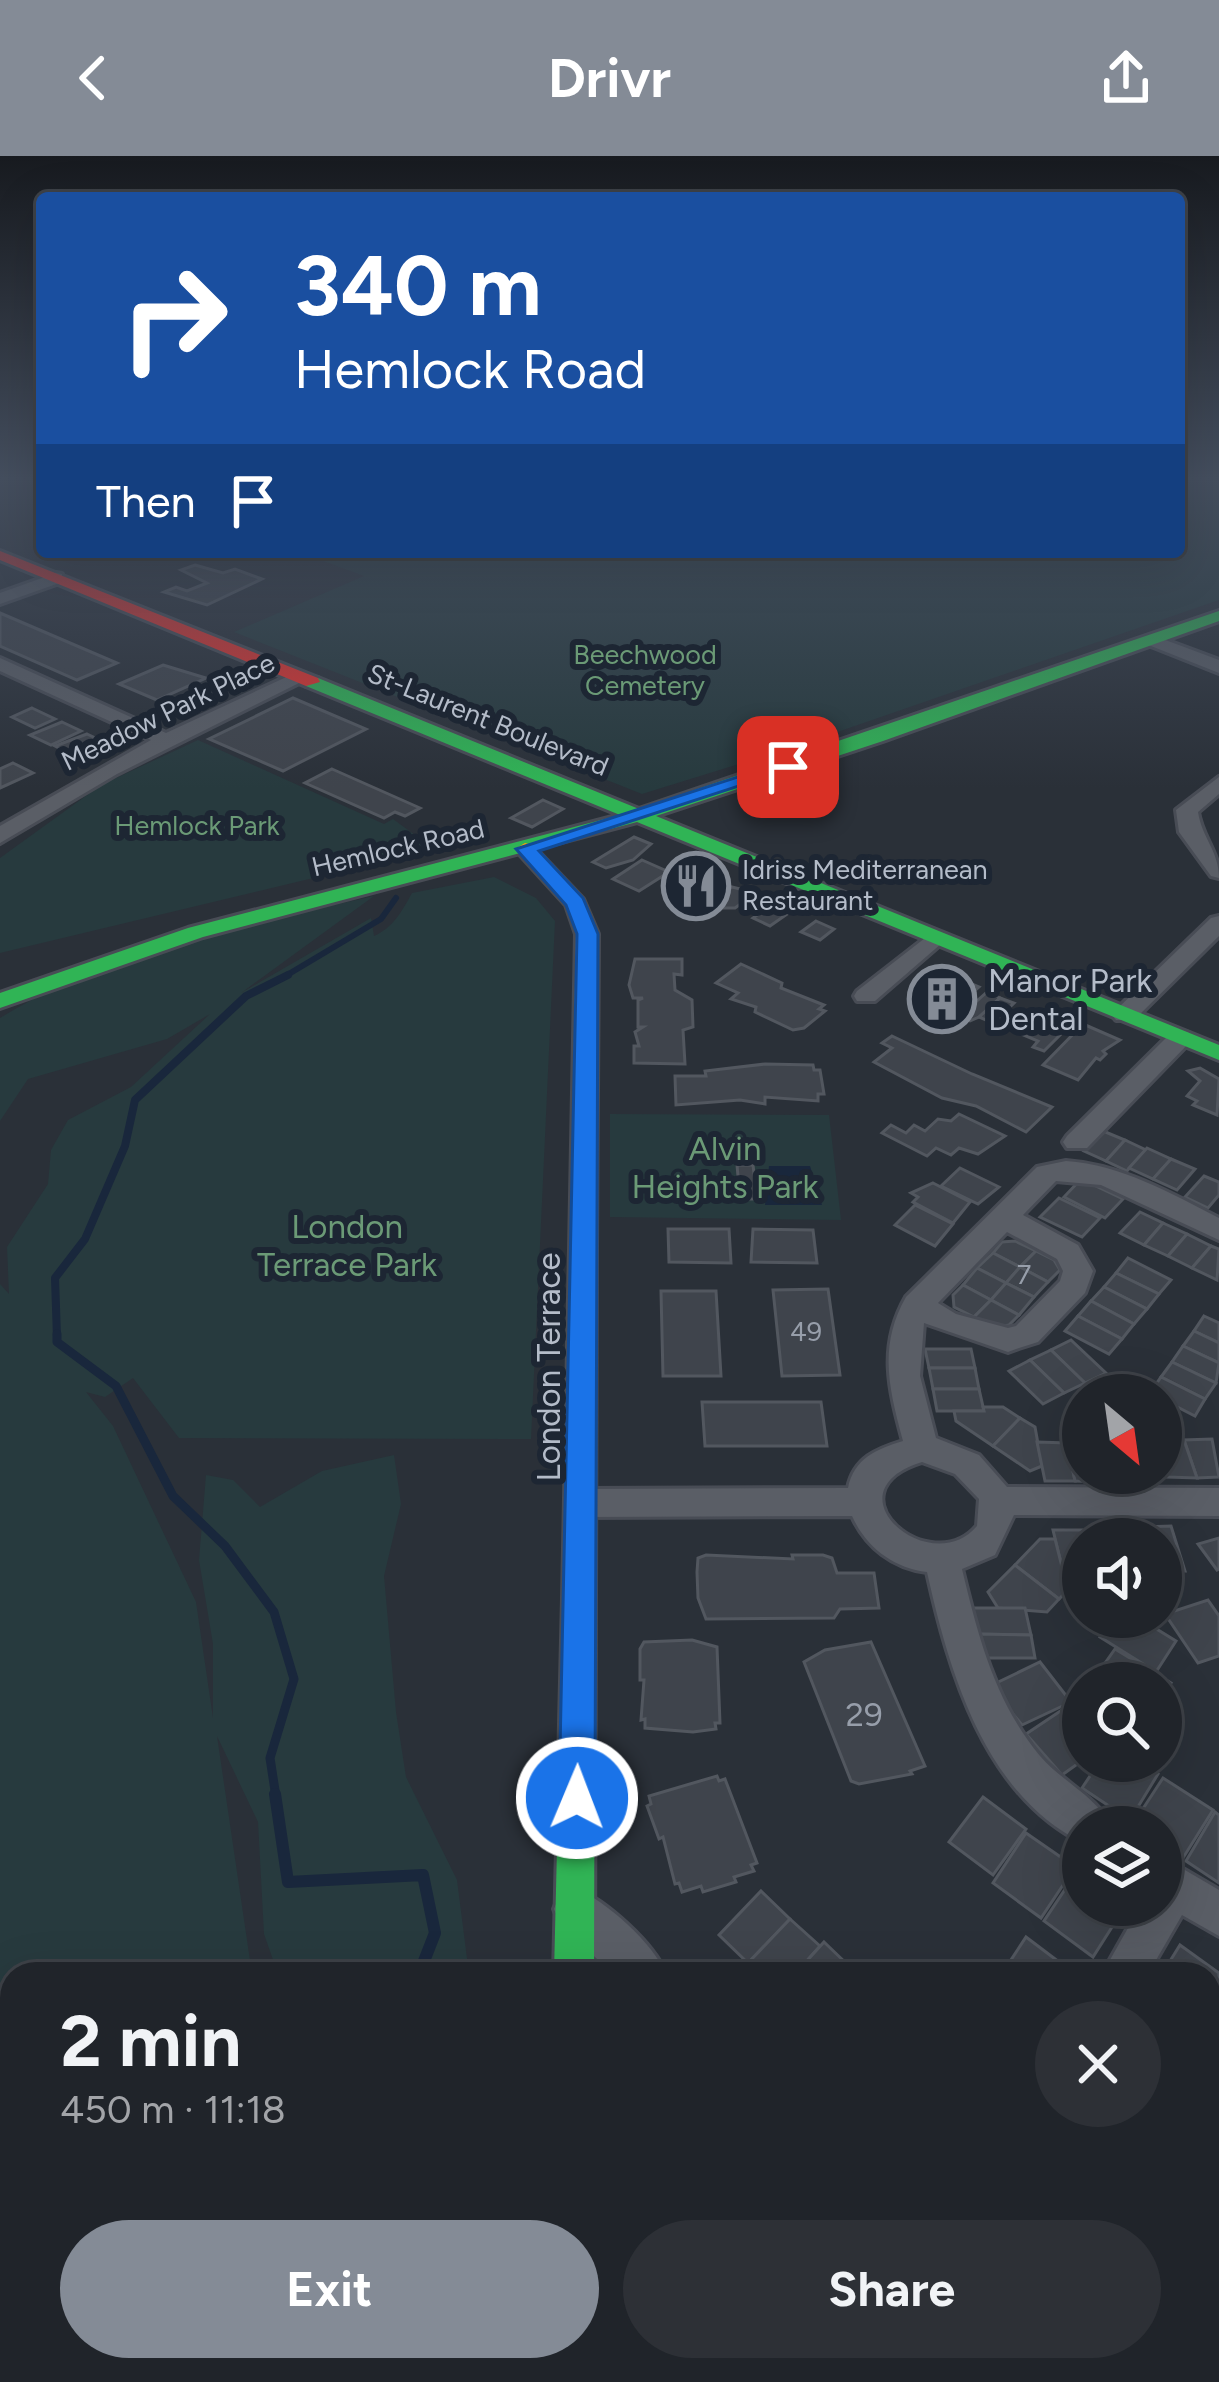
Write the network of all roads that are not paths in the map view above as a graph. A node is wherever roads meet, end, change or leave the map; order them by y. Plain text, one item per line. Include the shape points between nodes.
1 (48, 581) edge
2 (63, 581) edge
3 (0, 599) edge
4 (1219, 616) edge
5 (1152, 640) junction
6 (0, 664) edge
7 (1219, 668) edge
8 (302, 677) junction
9 (166, 740) junction
10 (1219, 783) edge
11 (640, 814) junction
12 (0, 836) edge
13 (526, 849) junction
14 (1219, 871) edge
15 (1219, 923) edge
16 (934, 938) junction
17 (866, 995) dead end
18 (0, 1001) edge
19 (1125, 1015) junction
20 (1180, 1038) junction
21 (1219, 1053) edge
22 (1077, 1142) dead end
23 (1004, 1217) junction
24 (1219, 1230) edge
25 (917, 1305) junction
26 (922, 1449) junction
27 (997, 1501) junction
28 (863, 1502) junction
29 (1219, 1502) edge
30 (583, 1503) junction
31 (941, 1558) junction
32 (1066, 1806) edge
33 (1182, 1890) edge
34 (575, 1909) junction
35 (1219, 1915) edge
36 (1147, 1926) edge
37 (574, 1962) edge
38 (631, 1962) edge
39 (1130, 1962) edge

1 - 3 street
2 - 8 street, St-Laurent Boulevard
4 - 5 street, Hemlock Road
5 - 7 street
5 - 11 street, Hemlock Road
6 - 9 street
8 - 9 street, Meadow Park Place
8 - 11 street, St-Laurent Boulevard
9 - 12 street, Meadow Park Place
10 - 14 street via 1187,810 1190,832
11 - 13 street, Hemlock Road
11 - 16 street, St-Laurent Boulevard
13 - 18 street, Hemlock Road via 216,921
13 - 30 street, London Terrace via 575,903 587,934
15 - 19 street
16 - 17 street
16 - 19 street, St-Laurent Boulevard
19 - 20 street, St-Laurent Boulevard
20 - 21 street, St-Laurent Boulevard
20 - 22 street
23 - 24 street via 1047,1174 1067,1166
23 - 25 street
23 - 25 street via 1068,1252 1078,1271 1027,1334 982,1336
25 - 26 street via 904,1325 901,1359
26 - 27 street via 974,1467
26 - 28 street via 877,1464
27 - 29 street
27 - 31 street via 993,1533 980,1547
28 - 30 street
28 - 31 street via 885,1540
30 - 34 street, London Terrace
31 - 32 street via 966,1666 992,1721 1029,1774
33 - 35 street
34 - 37 street, London Terrace
34 - 38 street
36 - 39 street

